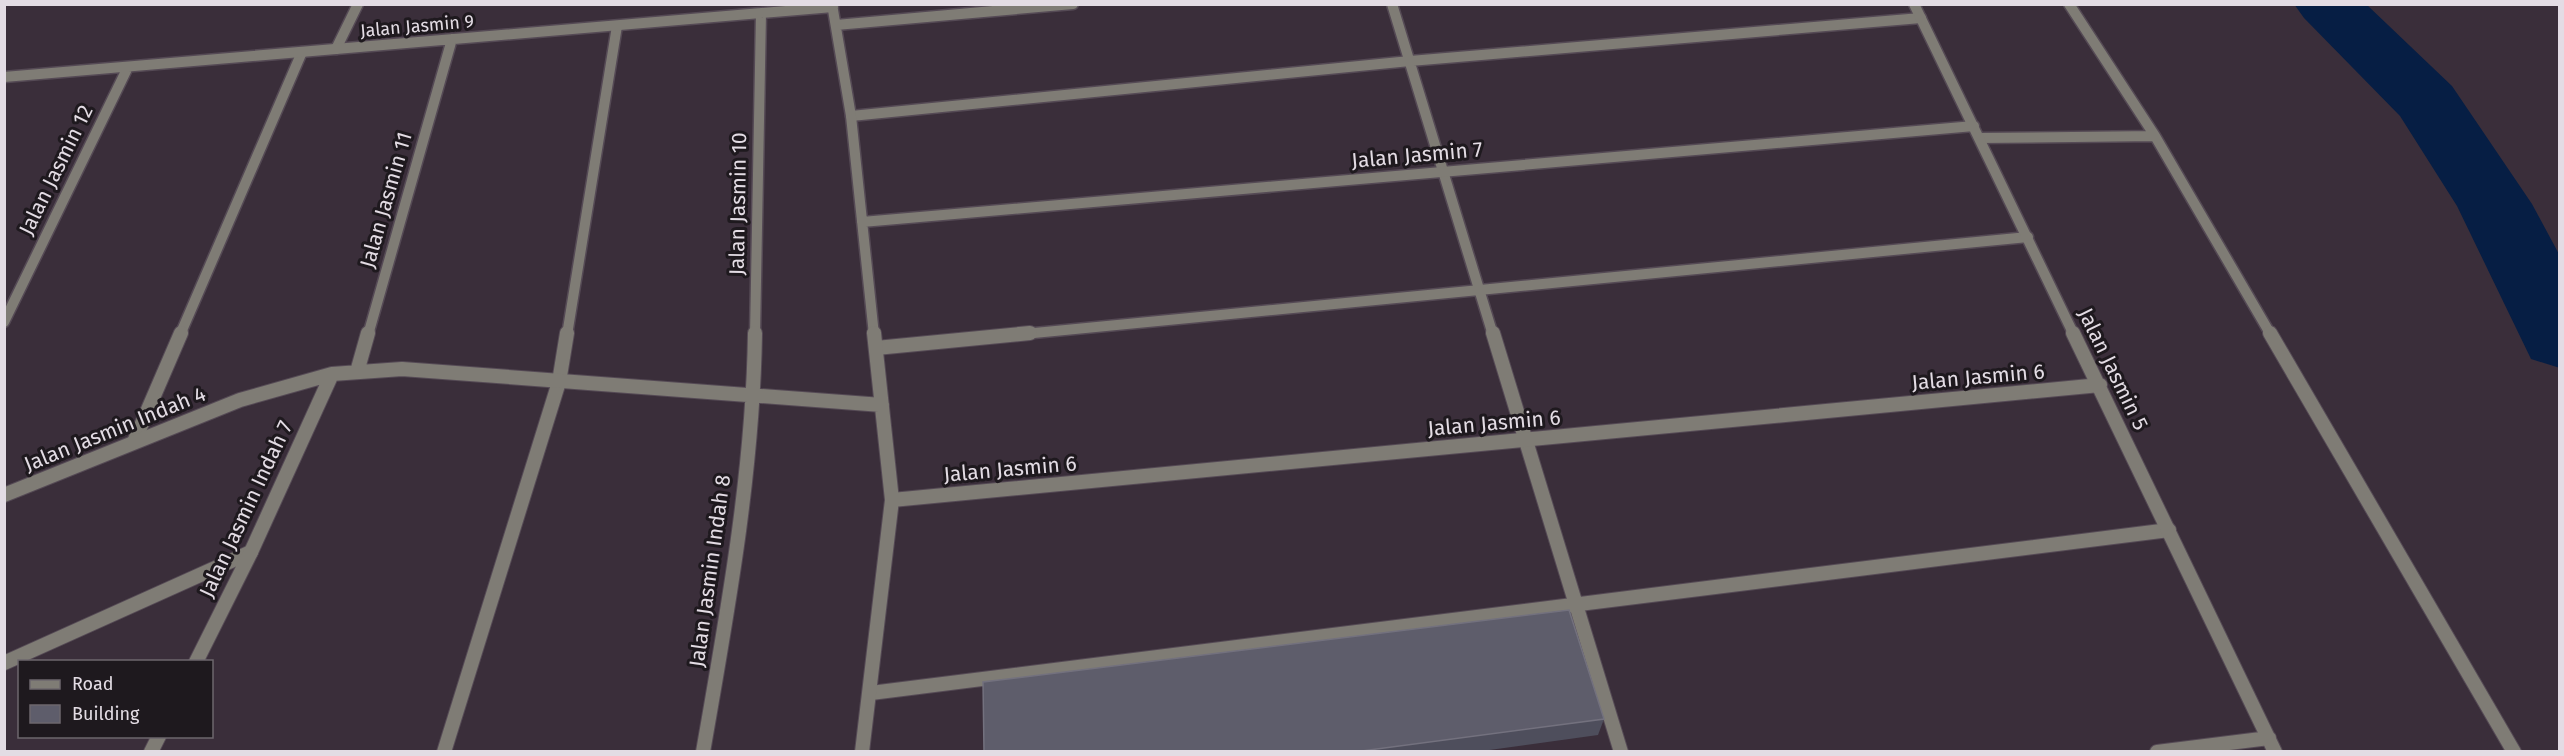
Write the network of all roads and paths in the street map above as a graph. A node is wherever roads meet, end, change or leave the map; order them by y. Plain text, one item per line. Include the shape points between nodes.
1 (358, 4) edge
2 (1072, 4) edge
3 (1392, 4) edge
4 (1914, 4) edge
5 (2068, 4) edge
6 (832, 6) edge
7 (761, 13) junction
8 (1921, 18) junction
9 (616, 26) junction
10 (836, 26) junction
11 (452, 39) junction
12 (336, 50) junction
13 (302, 52) junction
14 (1410, 62) junction
15 (128, 67) junction
16 (4, 77) edge
17 (851, 116) junction
18 (1974, 126) junction
19 (2155, 136) junction
20 (1980, 138) junction
21 (1443, 172) junction
22 (862, 222) junction
23 (2028, 237) junction
24 (1480, 289) junction
25 (4, 322) edge
26 (876, 348) junction
27 (357, 372) junction
28 (332, 374) junction
29 (559, 381) junction
30 (2100, 385) junction
31 (754, 396) junction
32 (882, 405) junction
33 (1525, 440) junction
34 (134, 442) junction
35 (4, 495) edge
36 (892, 500) junction
37 (2169, 530) junction
38 (251, 552) junction
39 (1576, 606) junction
40 (197, 660) edge
41 (4, 663) edge
42 (871, 693) junction
43 (158, 738) edge
44 (2272, 745) edge
45 (151, 752) edge
46 (444, 752) edge
47 (703, 752) edge
48 (862, 752) edge
49 (1621, 752) edge
50 (2157, 752) edge
51 (2514, 752) edge

1 - 12 street
2 - 10 street
3 - 14 street
4 - 8 street, Jalan Jasmin 5
5 - 19 street
6 - 7 street, Jalan Jasmin 9
6 - 10 street
7 - 9 street, Jalan Jasmin 9
7 - 31 street, Jalan Jasmin 10
8 - 14 street
8 - 18 street, Jalan Jasmin 5
9 - 11 street, Jalan Jasmin 9
9 - 29 street
10 - 17 street
11 - 12 street, Jalan Jasmin 9
11 - 27 street, Jalan Jasmin 11
12 - 13 street, Jalan Jasmin 9
13 - 15 street, Jalan Jasmin 9
13 - 34 street
14 - 17 street
14 - 21 street
15 - 16 street, Jalan Jasmin 9
15 - 25 street, Jalan Jasmin 12
17 - 22 street
18 - 20 street, Jalan Jasmin 5
18 - 21 street, Jalan Jasmin 7
19 - 20 street
19 - 51 street
20 - 23 street, Jalan Jasmin 5
21 - 22 street, Jalan Jasmin 7
21 - 24 street
22 - 26 street
23 - 24 street
23 - 30 street, Jalan Jasmin 5
24 - 26 street
24 - 33 street
26 - 32 street
27 - 28 street, Jalan Jasmin Indah 4
27 - 29 street, Jalan Jasmin Indah 4 via 402,369
28 - 34 street, Jalan Jasmin Indah 4 via 240,399
28 - 38 street, Jalan Jasmin Indah 7
29 - 31 street, Jalan Jasmin Indah 4
29 - 46 street
30 - 33 street, Jalan Jasmin 6
30 - 37 street, Jalan Jasmin 5
31 - 32 street, Jalan Jasmin Indah 4
31 - 47 street, Jalan Jasmin Indah 8 via 730,599
32 - 36 street
33 - 36 street, Jalan Jasmin 6
33 - 39 street
34 - 35 street, Jalan Jasmin Indah 4
36 - 42 street
37 - 39 street
37 - 44 street, Jalan Jasmin 5
38 - 40 street, Jalan Jasmin Indah 7
38 - 41 street
39 - 42 street
39 - 49 street
42 - 48 street
43 - 45 street
44 - 50 street

